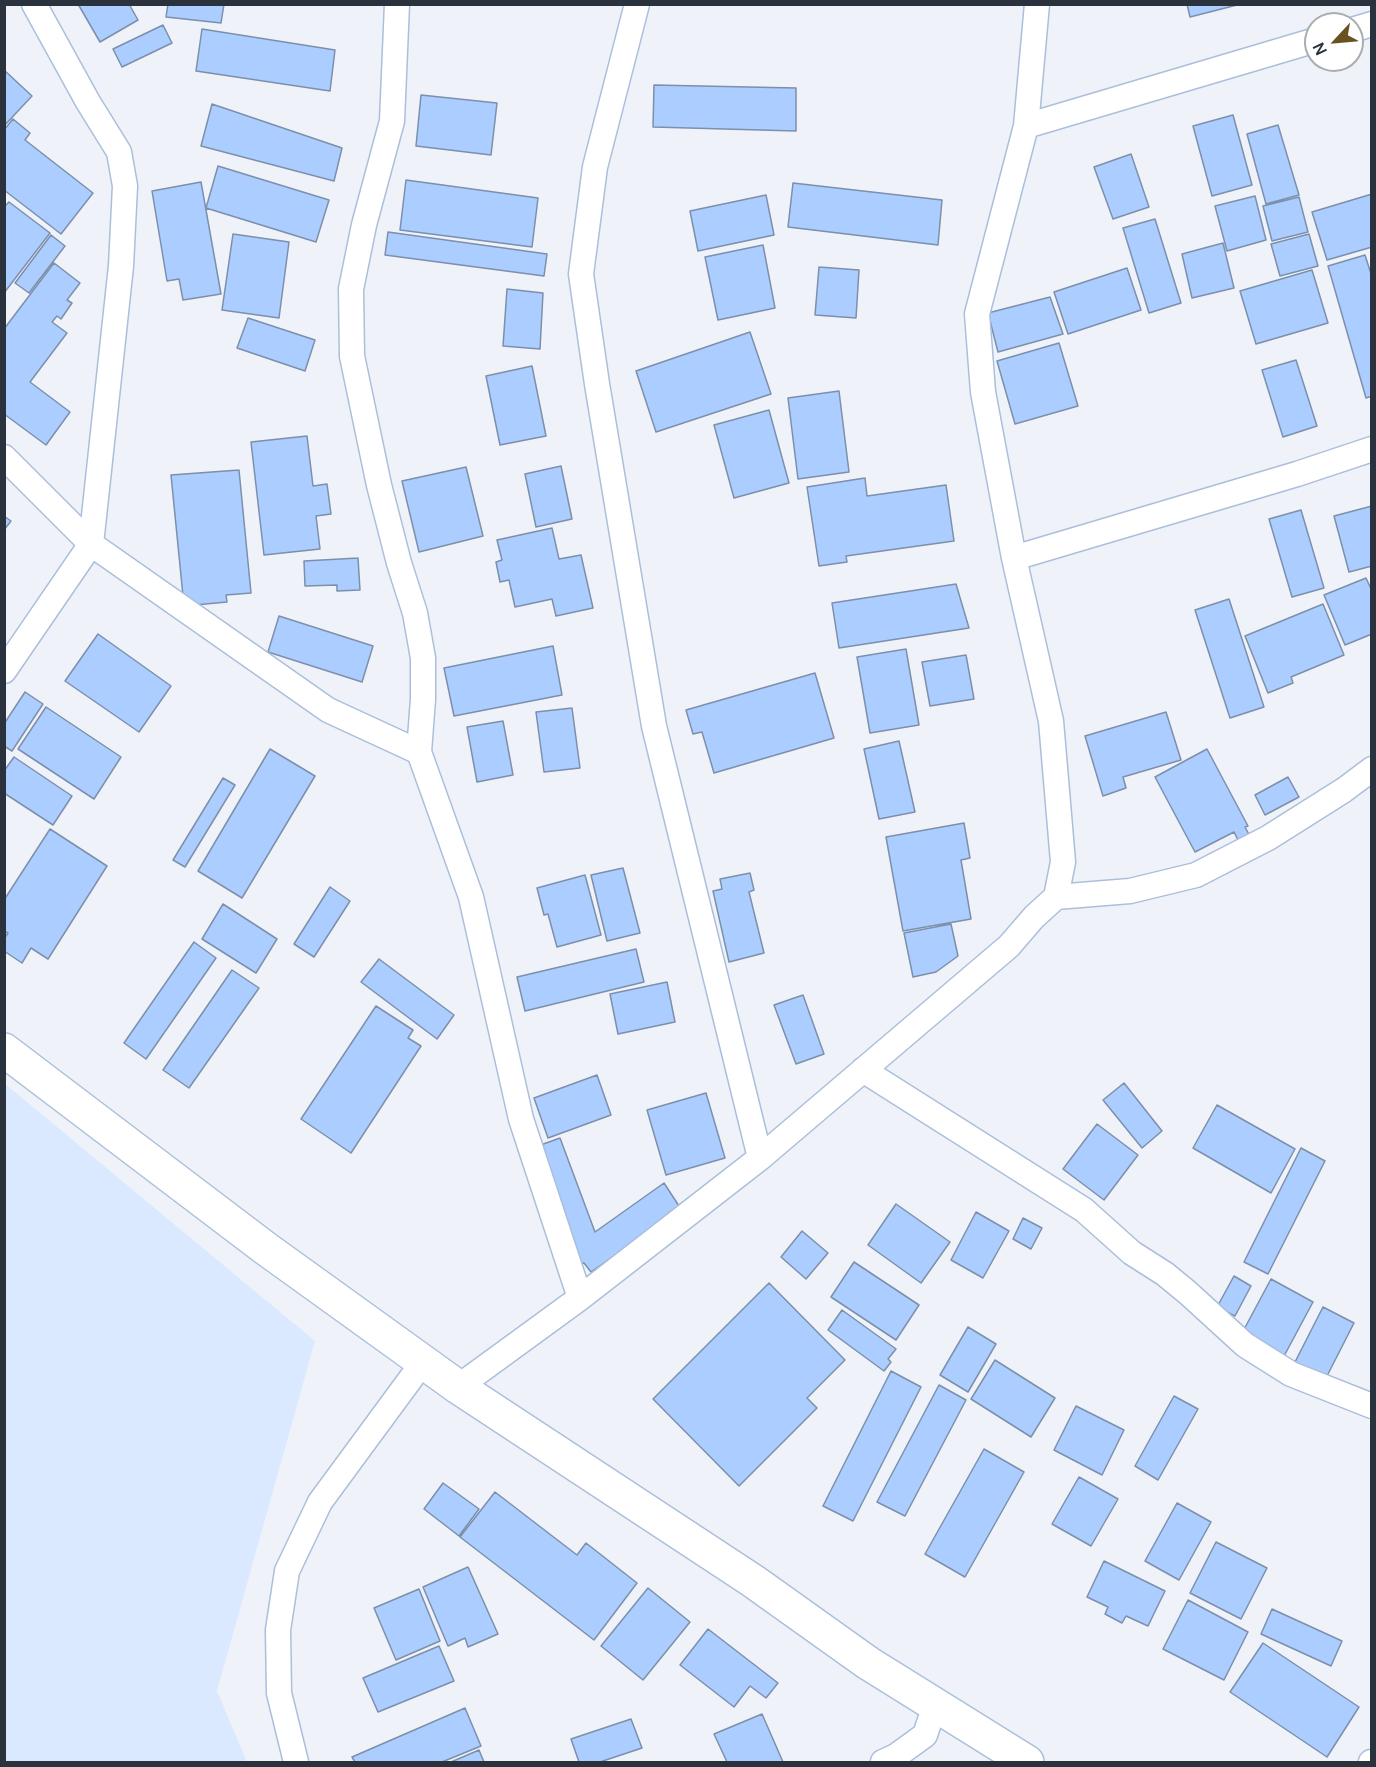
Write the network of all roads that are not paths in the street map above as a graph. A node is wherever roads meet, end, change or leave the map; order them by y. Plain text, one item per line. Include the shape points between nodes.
1 (34, 4) edge
2 (397, 4) edge
3 (638, 4) edge
4 (1036, 4) edge
5 (1304, 44) edge
6 (1026, 126) junction
7 (1371, 448) edge
8 (4, 457) edge
9 (91, 544) junction
10 (1014, 558) junction
11 (4, 670) edge
12 (419, 752) junction
13 (1371, 769) edge
14 (1056, 897) junction
15 (4, 1050) edge
16 (863, 1070) junction
17 (760, 1158) junction
18 (580, 1298) junction
19 (423, 1362) junction
20 (458, 1387) junction
21 (1371, 1406) edge
22 (934, 1705) junction
23 (296, 1762) edge
24 (883, 1762) edge
25 (1027, 1762) edge

1 - 9 street via 119,152 125,186 120,277
2 - 12 street via 392,121 351,289 352,356 379,485 415,613 423,658
3 - 17 street via 595,167 581,274 654,726
4 - 6 street
5 - 6 street
6 - 10 street via 977,314 983,392
7 - 10 street via 1297,474
8 - 9 street
9 - 11 street
9 - 12 street via 328,710
10 - 14 street via 1052,720 1063,862
12 - 18 street via 471,897 521,1119
13 - 14 street via 1268,838 1196,875 1130,891
14 - 16 street via 1008,946
15 - 19 street
16 - 17 street
16 - 21 street via 1084,1210 1132,1253 1188,1293 1245,1345 1291,1374
17 - 18 street
18 - 20 street
19 - 20 street
19 - 23 street via 320,1502 288,1571 278,1629 279,1693
20 - 22 street
22 - 24 street via 925,1735
22 - 25 street

